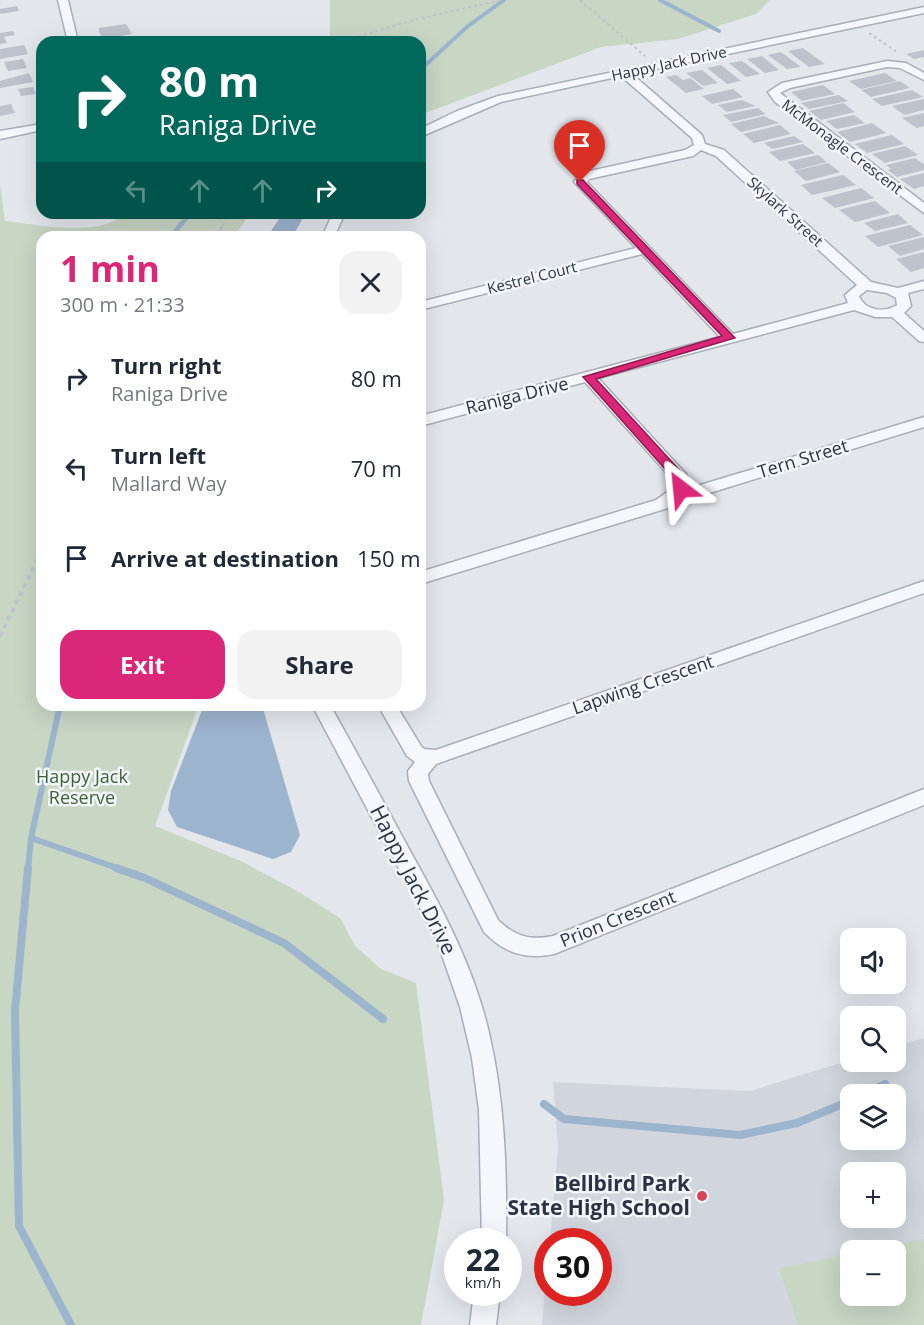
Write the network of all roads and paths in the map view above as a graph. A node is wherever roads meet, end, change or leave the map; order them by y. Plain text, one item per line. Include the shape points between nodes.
1 (63, 0) edge
2 (502, 0) edge
3 (580, 0) edge
4 (924, 10) edge
5 (855, 25) junction
6 (72, 36) edge
7 (361, 36) edge
8 (900, 54) dead end
9 (657, 67) junction
10 (624, 73) junction
11 (924, 77) edge
12 (36, 127) edge
13 (426, 131) edge
14 (0, 135) edge
15 (700, 146) junction
16 (924, 209) edge
17 (644, 250) junction
18 (924, 285) edge
19 (867, 286) junction
20 (898, 292) junction
21 (426, 304) edge
22 (856, 305) junction
23 (895, 312) junction
24 (729, 338) junction
25 (924, 338) edge
26 (589, 377) junction
27 (426, 419) edge
28 (924, 422) edge
29 (681, 489) junction
30 (36, 562) edge
31 (426, 576) edge
32 (924, 587) edge
33 (0, 636) edge
34 (324, 711) edge
35 (391, 711) edge
36 (428, 758) junction
37 (924, 797) edge
38 (494, 1228) edge
39 (485, 1306) edge
40 (483, 1325) edge

1 - 6 street
2 - 7 path
3 - 9 path
4 - 5 street, Happy Jack Drive
5 - 8 path
5 - 9 street, Happy Jack Drive
9 - 10 street, Happy Jack Drive
10 - 13 street, Happy Jack Drive via 498,99
10 - 15 street via 698,137
11 - 16 street, McMonagle Crescent via 902,65 879,64 786,85 774,92 779,100
12 - 14 street
15 - 17 street via 688,153 581,179 583,186
15 - 19 street, Skylark Street via 720,153
17 - 21 street, Kestrel Court
17 - 24 street
18 - 20 street
19 - 20 street via 883,286
19 - 22 street via 852,295
20 - 23 street via 903,296 904,306
22 - 23 street via 870,312
22 - 24 street, Raniga Drive
23 - 25 street
24 - 26 street, Raniga Drive
26 - 27 street, Raniga Drive
26 - 29 street via 680,478
28 - 29 street, Tern Street via 697,491
29 - 31 street via 662,504
30 - 33 path
32 - 36 street, Lapwing Crescent
34 - 38 street, Happy Jack Drive via 446,936 463,984 478,1032 489,1106
35 - 36 street via 414,751
36 - 37 street, Prion Crescent via 418,771 418,781 491,926 503,939 535,950
39 - 40 street

